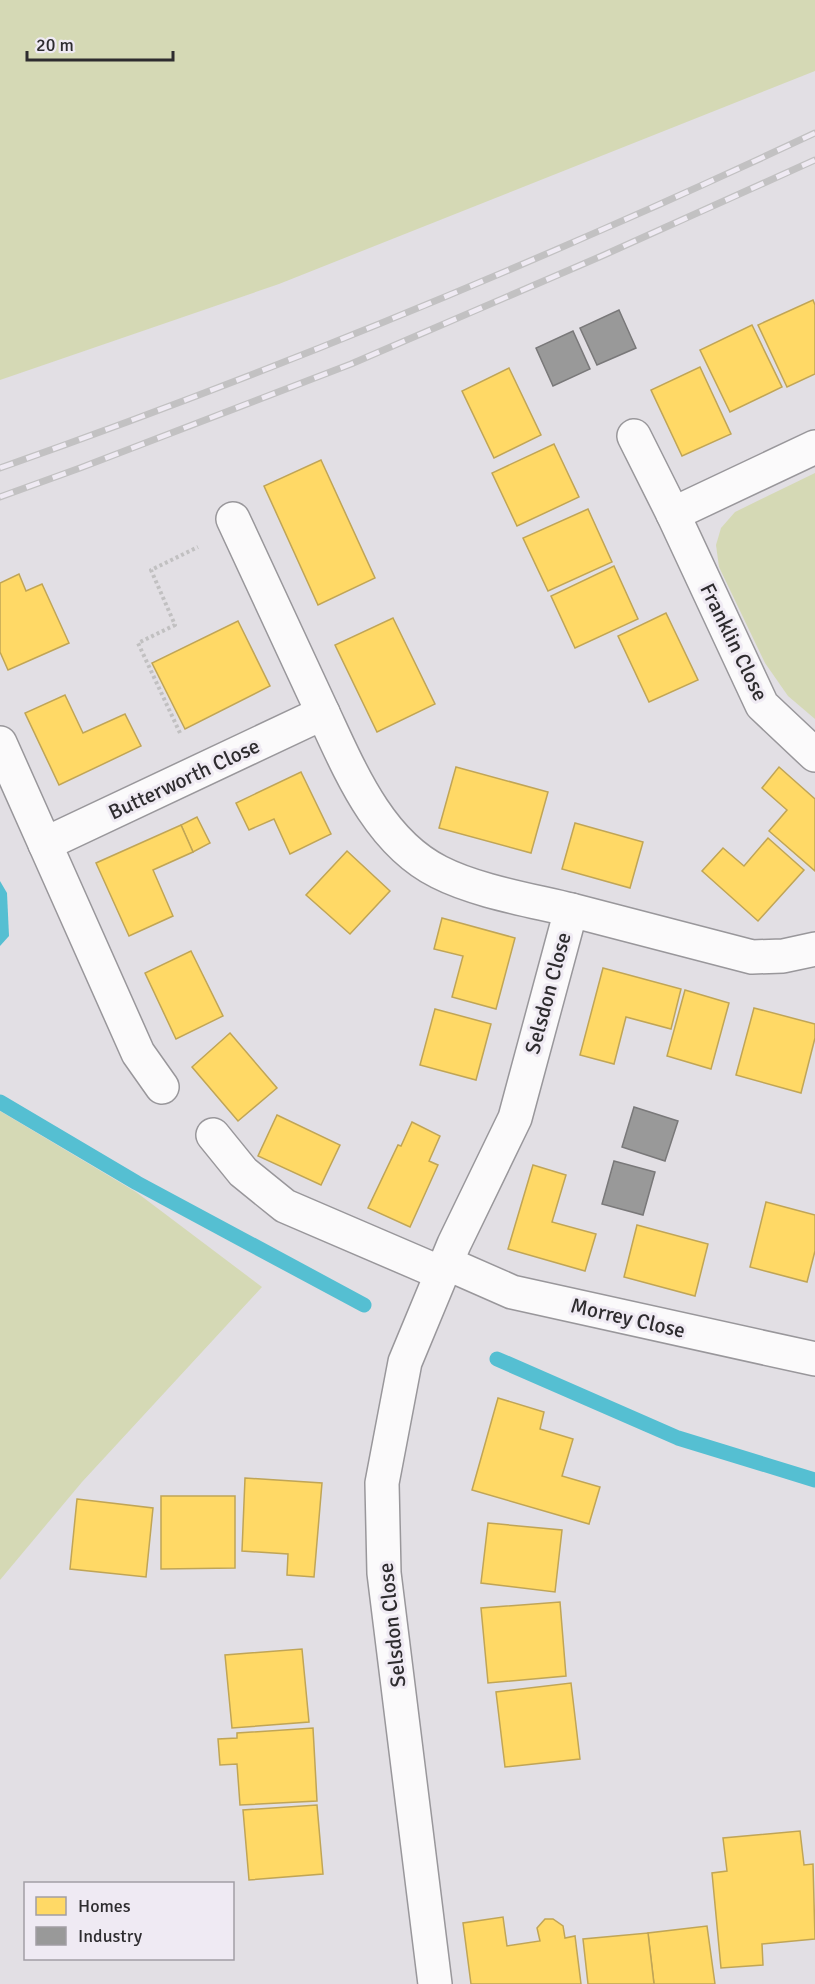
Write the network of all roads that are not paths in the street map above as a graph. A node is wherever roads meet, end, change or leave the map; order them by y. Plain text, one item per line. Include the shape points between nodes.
1 (634, 436) dead end
2 (815, 447) edge
3 (673, 514) junction
4 (236, 524) road end
5 (322, 713) junction
6 (0, 743) edge
7 (815, 755) edge
8 (45, 844) junction
9 (571, 910) junction
10 (815, 949) edge
11 (162, 1087) dead end
12 (213, 1135) dead end
13 (443, 1268) junction
14 (815, 1359) edge
15 (435, 1984) edge

1 - 3 street, Franklin Close
2 - 3 street
3 - 7 street, Franklin Close via 762,705
4 - 5 street
5 - 8 street, Butterworth Close
5 - 9 street via 367,802 408,851 439,872 458,879
6 - 8 street
8 - 11 street via 138,1053
9 - 10 street, Selsdon Close via 752,957
9 - 13 street, Selsdon Close via 515,1118
12 - 13 street via 243,1172 285,1206
13 - 14 street, Morrey Close via 512,1292
13 - 15 street, Selsdon Close via 405,1362 382,1483 384,1573

